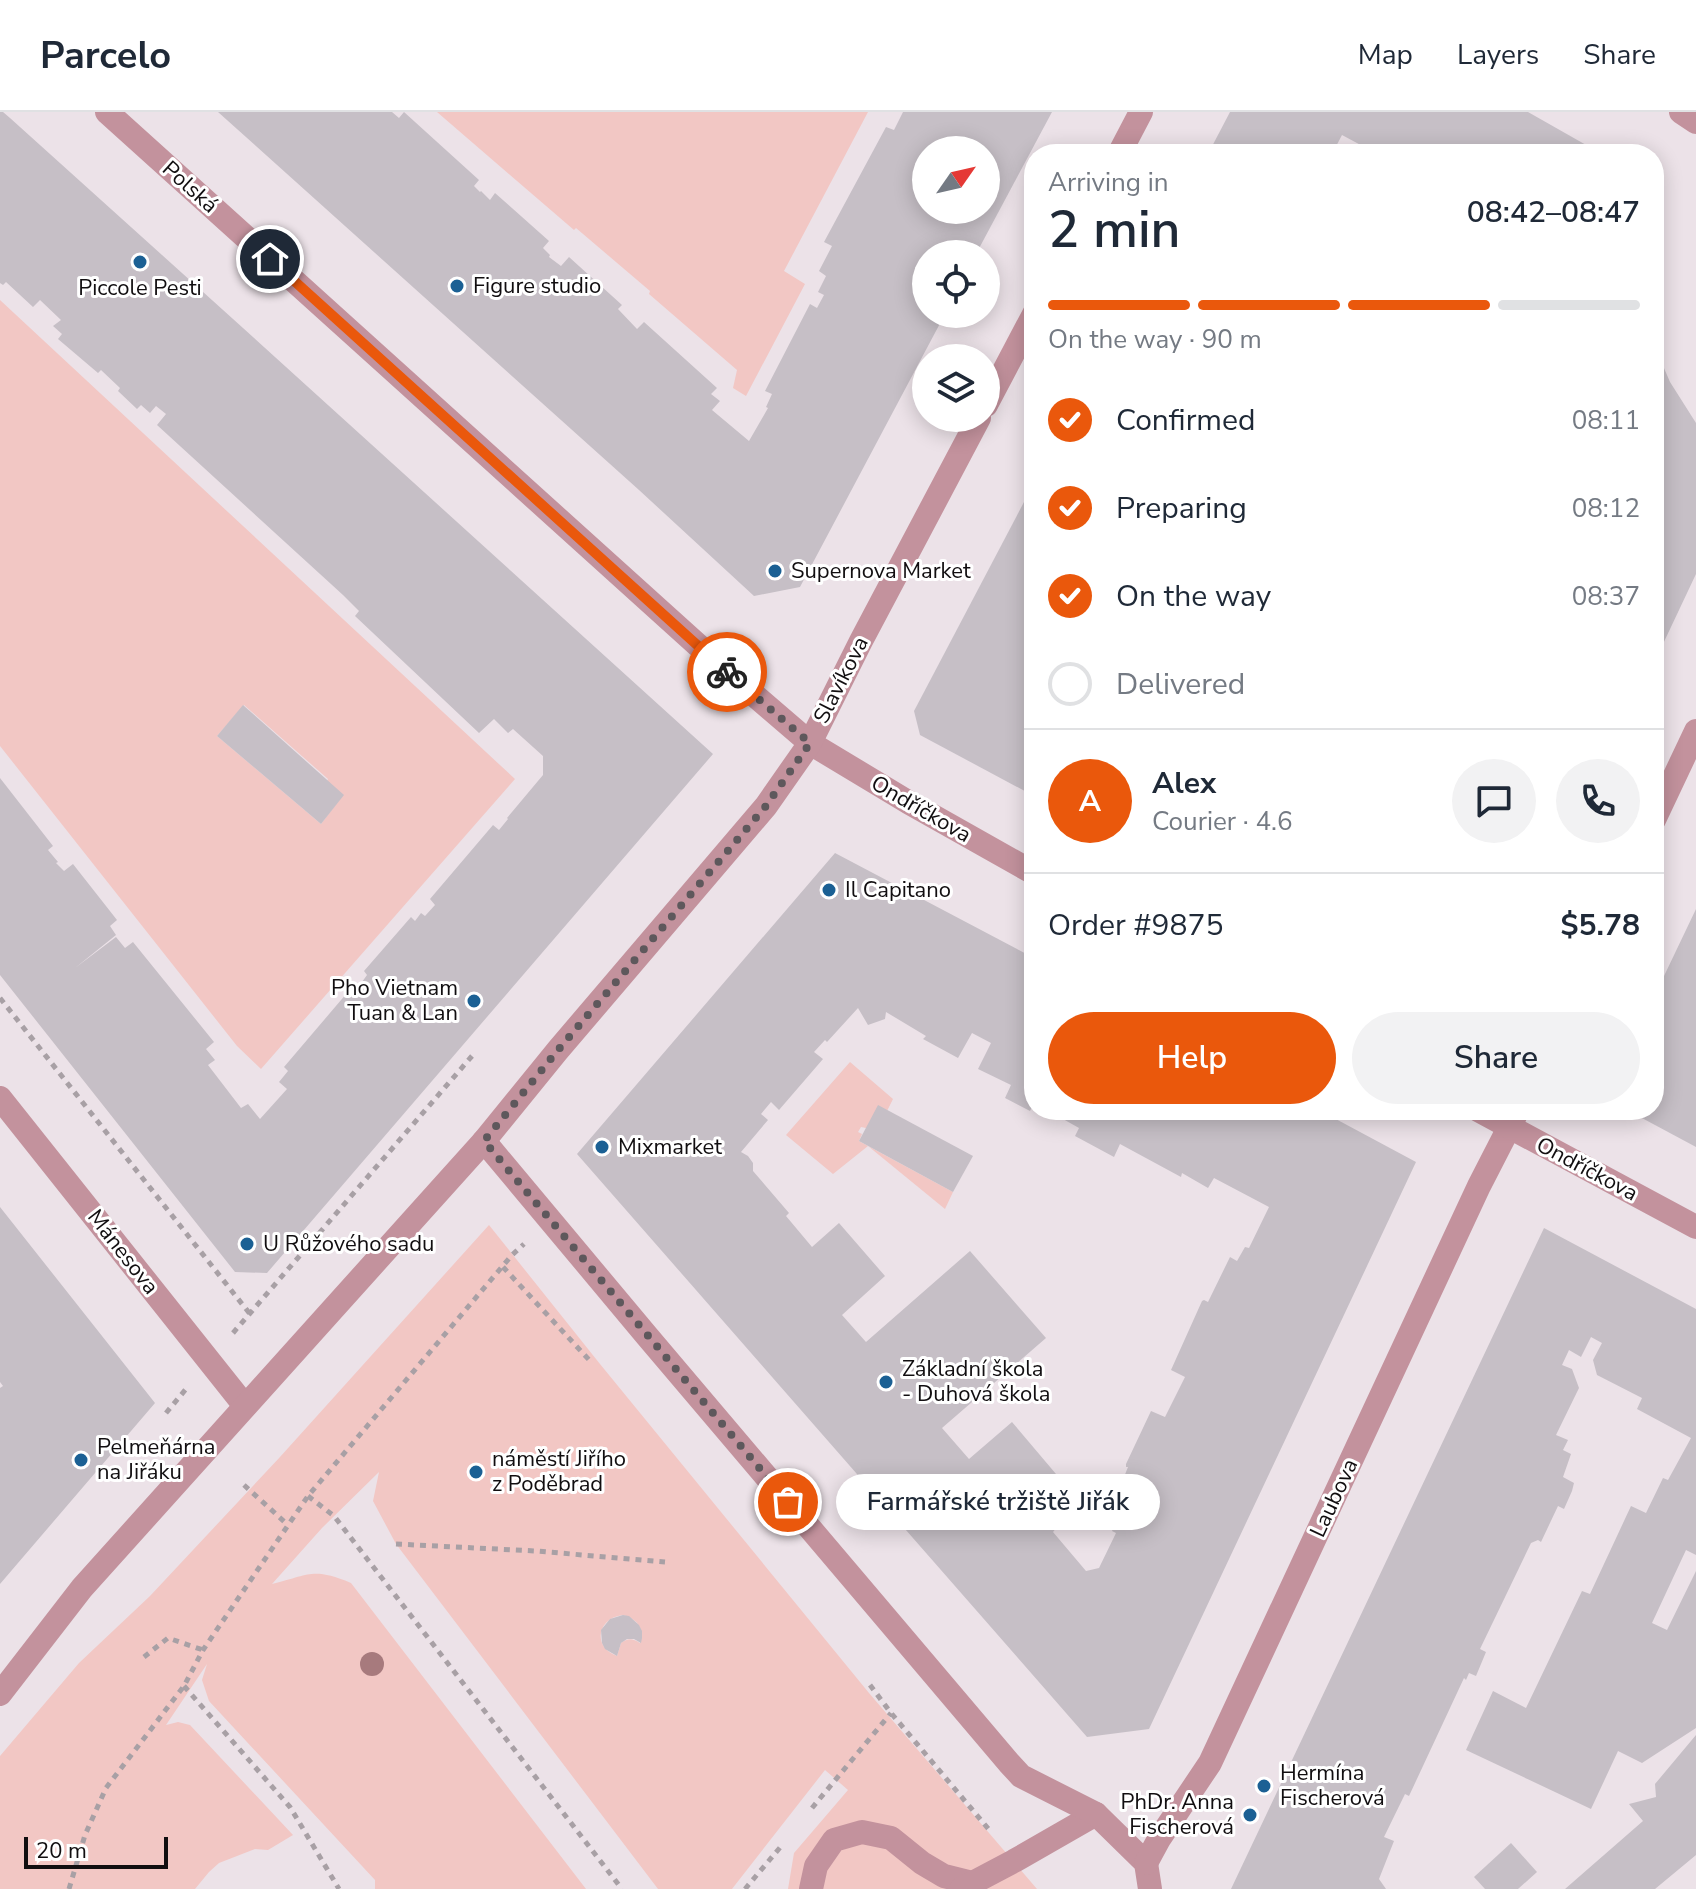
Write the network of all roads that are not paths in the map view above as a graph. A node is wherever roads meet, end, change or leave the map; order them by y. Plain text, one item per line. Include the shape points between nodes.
1 (107, 112) edge
2 (1141, 112) edge
3 (1681, 112) edge
4 (1696, 122) edge
5 (1124, 144) edge
6 (1024, 333) edge
7 (1000, 378) edge
8 (972, 432) edge
9 (1696, 731) edge
10 (810, 743) junction
11 (1664, 799) edge
12 (1024, 867) edge
13 (0, 1098) edge
14 (1513, 1120) edge
15 (1517, 1120) edge
16 (484, 1141) junction
17 (1696, 1227) edge
18 (245, 1406) junction
19 (0, 1694) edge
20 (1096, 1814) junction
21 (1146, 1863) junction
22 (967, 1886) edge
23 (811, 1889) edge
24 (1150, 1889) edge

1 - 10 street, Polská
2 - 5 street
3 - 4 street
6 - 7 street
8 - 10 street, Slavíkova
9 - 11 street
10 - 12 street, Ondříčkova
10 - 16 street, Slavíkova via 766,806
13 - 18 street, Mánesova
14 - 21 street, Laubova via 1210,1763
15 - 17 street, Ondříčkova
16 - 18 street
16 - 20 street via 1021,1776
18 - 19 street via 82,1588
20 - 21 street
20 - 22 street
21 - 24 street
22 - 23 street via 922,1863 891,1838 862,1832 834,1840 816,1866

